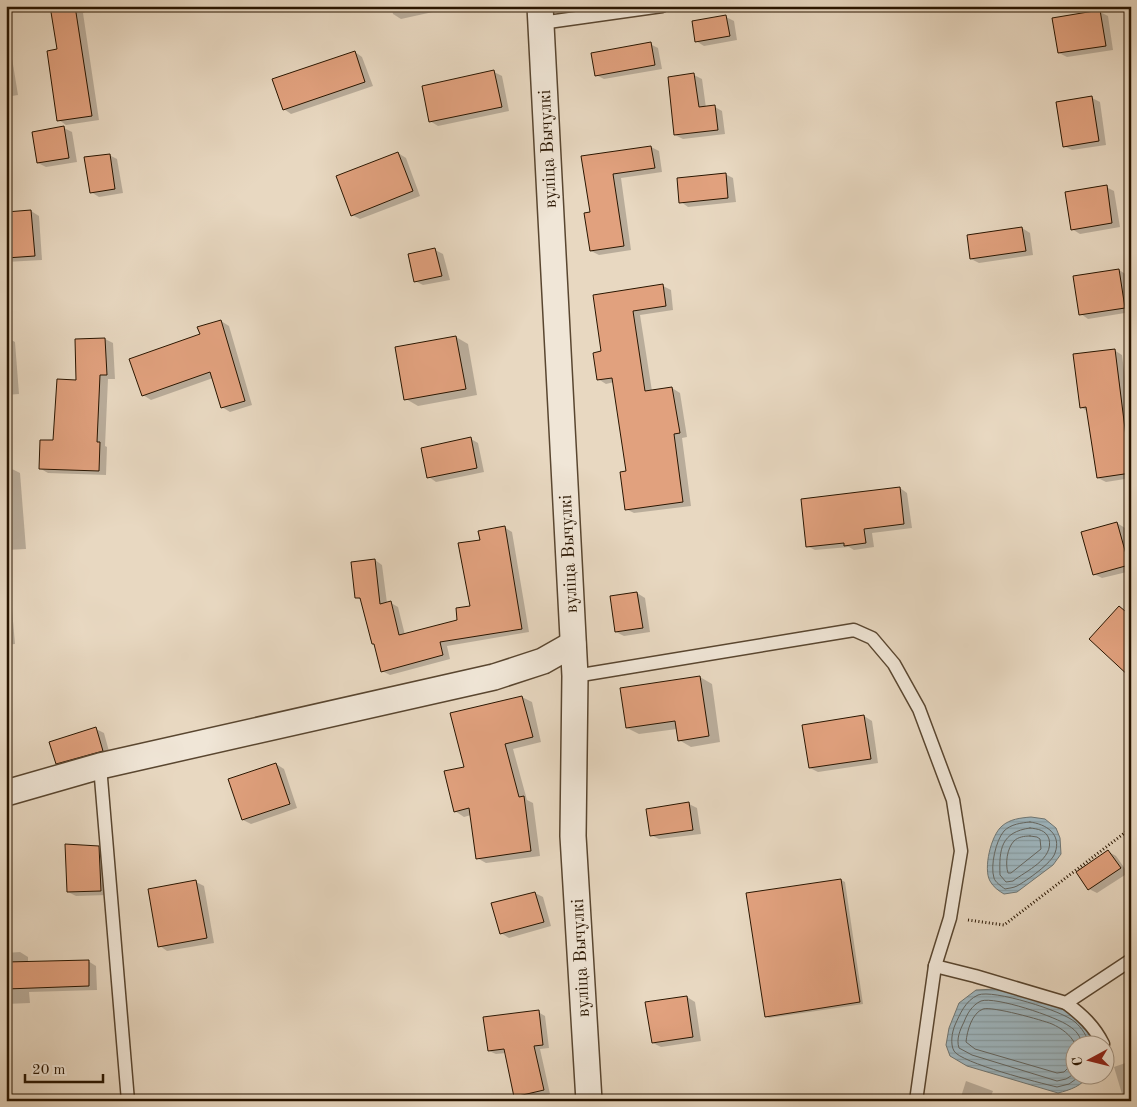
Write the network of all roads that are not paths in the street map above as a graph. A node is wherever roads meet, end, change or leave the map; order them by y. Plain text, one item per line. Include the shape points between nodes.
1 (662, 6) edge
2 (541, 15) edge
3 (573, 644) junction
4 (575, 676) junction
5 (100, 766) junction
6 (6, 793) edge
7 (1131, 960) edge
8 (935, 966) junction
9 (1066, 1003) junction
10 (1098, 1034) edge
11 (128, 1101) edge
12 (589, 1101) edge
13 (916, 1101) edge

1 - 2 lane
2 - 3 street, вуліца Вычулкі
3 - 4 street, вуліца Вычулкі
3 - 5 street via 543,661 494,676
4 - 8 lane via 854,630 872,638 894,664 919,709 953,800 961,851 950,918
4 - 12 street, вуліца Вычулкі via 573,836
5 - 6 street
5 - 11 lane
7 - 9 lane
8 - 9 lane
8 - 13 lane
9 - 10 lane

